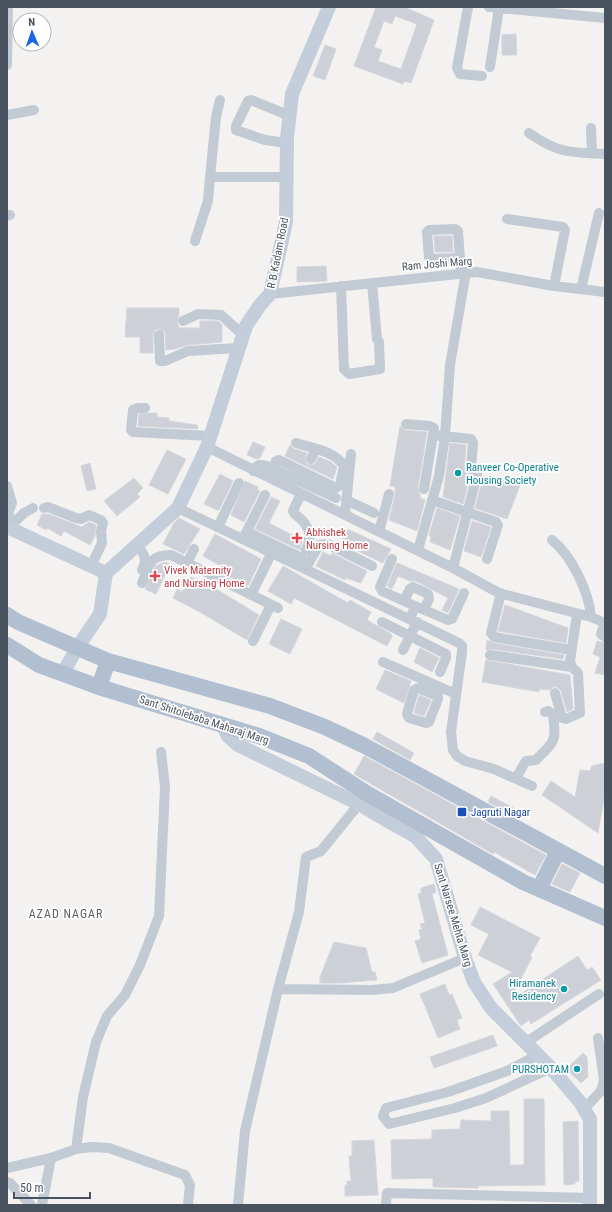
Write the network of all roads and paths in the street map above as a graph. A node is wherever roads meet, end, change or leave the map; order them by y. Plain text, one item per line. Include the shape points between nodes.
1 (8, 7) edge
2 (329, 7) edge
3 (468, 7) edge
4 (494, 8) edge
5 (605, 18) edge
6 (7, 65) edge
7 (490, 67) dead end
8 (482, 76) dead end
9 (220, 100) dead end
10 (34, 110) dead end
11 (7, 115) edge
12 (290, 116) junction
13 (591, 128) dead end
14 (529, 133) dead end
15 (287, 143) junction
16 (592, 153) junction
17 (605, 154) edge
18 (210, 177) junction
19 (287, 177) junction
20 (599, 213) dead end
21 (507, 219) dead end
22 (196, 241) dead end
23 (459, 258) dead end
24 (463, 272) junction
25 (372, 282) junction
26 (341, 286) junction
27 (554, 286) junction
28 (581, 289) junction
29 (605, 292) edge
30 (270, 294) junction
31 (183, 321) dead end
32 (243, 334) junction
33 (158, 335) dead end
34 (238, 348) junction
35 (145, 408) dead end
36 (406, 424) dead end
37 (433, 435) junction
38 (445, 436) junction
39 (208, 442) junction
40 (296, 444) dead end
41 (316, 449) junction
42 (351, 454) dead end
43 (430, 456) junction
44 (441, 457) junction
45 (310, 459) dead end
46 (273, 468) junction
47 (253, 471) junction
48 (427, 475) junction
49 (438, 476) junction
50 (239, 483) dead end
51 (7, 486) edge
52 (424, 489) dead end
53 (301, 494) junction
54 (389, 494) dead end
55 (264, 495) dead end
56 (341, 499) junction
57 (432, 500) junction
58 (33, 508) dead end
59 (44, 508) dead end
60 (178, 508) junction
61 (8, 511) edge
62 (374, 513) dead end
63 (467, 513) junction
64 (345, 515) junction
65 (218, 527) junction
66 (8, 528) edge
67 (379, 532) junction
68 (245, 535) junction
69 (552, 540) dead end
70 (136, 544) junction
71 (194, 549) dead end
72 (418, 550) junction
73 (272, 552) junction
74 (392, 559) dead end
75 (487, 559) dead end
76 (149, 560) junction
77 (186, 563) junction
78 (91, 566) junction
79 (372, 566) dead end
80 (306, 568) junction
81 (453, 568) junction
82 (142, 572) dead end
83 (106, 573) junction
84 (142, 583) dead end
85 (464, 593) dead end
86 (501, 593) junction
87 (251, 595) junction
88 (404, 600) junction
89 (420, 608) junction
90 (577, 614) junction
91 (7, 615) edge
92 (591, 617) junction
93 (413, 620) junction
94 (382, 622) dead end
95 (605, 623) edge
96 (410, 636) junction
97 (605, 637) edge
98 (253, 641) dead end
99 (7, 645) edge
100 (77, 648) junction
101 (403, 650) dead end
102 (571, 650) junction
103 (490, 655) dead end
104 (108, 661) junction
105 (383, 662) dead end
106 (572, 667) junction
107 (440, 672) dead end
108 (63, 673) junction
109 (99, 687) junction
110 (456, 694) junction
111 (555, 694) dead end
112 (545, 712) dead end
113 (223, 726) junction
114 (161, 752) dead end
115 (516, 778) junction
116 (532, 786) dead end
117 (360, 804) junction
118 (558, 851) junction
119 (605, 876) edge
120 (539, 889) junction
121 (605, 918) edge
122 (465, 958) junction
123 (278, 989) junction
124 (599, 994) dead end
125 (598, 1038) dead end
126 (526, 1043) junction
127 (538, 1055) junction
128 (604, 1062) edge
129 (552, 1068) junction
130 (603, 1091) edge
131 (584, 1109) junction
132 (76, 1149) junction
133 (51, 1158) junction
134 (7, 1168) edge
135 (7, 1182) edge
136 (590, 1201) edge
137 (31, 1205) edge
138 (42, 1205) edge
139 (188, 1205) edge
140 (238, 1205) edge
141 (386, 1205) edge

1 - 6 street
2 - 12 street, R B Kadam Road via 292,94
3 - 8 street via 457,68 460,74
4 - 5 street
4 - 7 street
9 - 18 street
10 - 11 street
12 - 15 street, R B Kadam Road
12 - 15 street via 251,100 248,101 236,126 236,130 265,140
13 - 16 street
14 - 16 street via 559,150
15 - 19 street, R B Kadam Road
16 - 17 street
18 - 19 street
18 - 22 street via 208,200
19 - 30 street, R B Kadam Road via 286,222
20 - 28 street
21 - 27 street via 562,227 565,230
23 - 24 street
24 - 25 street, Ram Joshi Marg
24 - 27 street, Ram Joshi Marg via 477,272
24 - 38 street via 450,365
25 - 26 street, Ram Joshi Marg
25 - 26 street via 380,369 349,374 344,369
26 - 30 street, Ram Joshi Marg
27 - 28 street, Ram Joshi Marg
28 - 29 street, Ram Joshi Marg
30 - 32 street, R B Kadam Road via 260,305
31 - 32 street via 198,314 221,315
32 - 34 street, R B Kadam Road
33 - 34 street via 160,360 164,361 188,351
34 - 39 street, R B Kadam Road
35 - 39 street via 133,410 133,432
36 - 37 street via 430,426 434,428
37 - 38 street
37 - 43 street
38 - 44 street
38 - 63 street via 471,439 473,443 471,468 478,475
39 - 47 street
39 - 60 street, R B Kadam Road
40 - 41 street
41 - 45 street
41 - 46 street via 342,461 344,466 340,486 336,488 279,460
42 - 56 street
43 - 44 street
43 - 48 street
44 - 49 street
46 - 47 street via 260,464
46 - 56 street
47 - 53 street
48 - 49 street
48 - 52 street
49 - 57 street
50 - 65 street
51 - 61 street via 12,503
53 - 64 street
53 - 68 street via 293,511 310,533 310,542 304,554
54 - 67 street
55 - 68 street
56 - 62 street
56 - 64 street
57 - 63 street
57 - 72 street
58 - 66 street
59 - 78 street via 48,507 76,518 81,519 89,515 101,520 102,543
60 - 65 street
60 - 70 street, R B Kadam Road
61 - 66 street
63 - 75 street via 496,522 498,525
63 - 81 street
64 - 67 street
65 - 68 street
66 - 78 street
67 - 72 street
68 - 73 street
69 - 92 street via 562,548 586,592
70 - 76 street
70 - 83 street, R B Kadam Road
71 - 77 street
72 - 81 street
73 - 80 street
73 - 87 street
74 - 88 street via 380,587 382,591
76 - 77 street via 160,555 171,555
76 - 82 street
76 - 84 street
77 - 87 street
78 - 83 street
79 - 80 street via 328,544 322,544
80 - 93 street
81 - 86 street
83 - 100 street via 100,614
85 - 89 street via 452,619 448,620
86 - 90 street
86 - 102 street via 491,633 494,637
87 - 98 street via 274,607
88 - 89 street
88 - 89 street via 413,588 428,594 428,599
89 - 93 street
90 - 92 street
90 - 102 street
91 - 100 main road
92 - 95 street
93 - 96 street
93 - 110 street via 462,646
94 - 96 street
95 - 97 street via 601,634
96 - 101 street
96 - 107 street via 446,654
99 - 108 main road, Sant Shitolebaba Maharaj Marg via 39,665
100 - 104 main road
100 - 108 street
102 - 106 street
103 - 106 street
104 - 109 main road
104 - 118 main road via 270,706 325,727 365,746
105 - 110 street via 429,687
106 - 111 street via 578,673 580,713 562,718
108 - 109 main road, Sant Shitolebaba Maharaj Marg
109 - 113 main road, Sant Shitolebaba Maharaj Marg
110 - 115 street via 451,741 457,756
112 - 115 street via 548,711 553,716 556,734 554,740 536,760 526,761
113 - 117 street, Sant Narsee Mehta Marg via 228,736 238,745
113 - 120 main road, Sant Shitolebaba Maharaj Marg via 259,736 309,756 394,809 522,882
114 - 132 street via 165,787 159,916 140,965 125,995 107,1016 96,1042
115 - 116 street
117 - 122 street, Sant Narsee Mehta Marg via 415,836 436,859
117 - 123 street via 320,851 306,857 299,912
118 - 119 main road
118 - 120 main road
120 - 121 main road, Sant Shitolebaba Maharaj Marg
122 - 123 street via 393,988
122 - 126 street, Sant Narsee Mehta Marg via 474,982 491,1008
123 - 140 street via 245,1131
124 - 126 street
125 - 128 street
126 - 127 street, Sant Narsee Mehta Marg
127 - 129 street, Sant Narsee Mehta Marg
127 - 129 street via 507,1071 448,1092 386,1108 383,1116 389,1124 455,1108 510,1088
128 - 130 street
129 - 131 street, Sant Narsee Mehta Marg
130 - 131 street
131 - 136 street, Sant Narsee Mehta Marg via 590,1119
132 - 133 street
132 - 139 street via 109,1148 180,1173 188,1179 190,1185
133 - 134 street
133 - 138 street
135 - 137 street
136 - 141 street via 387,1193

